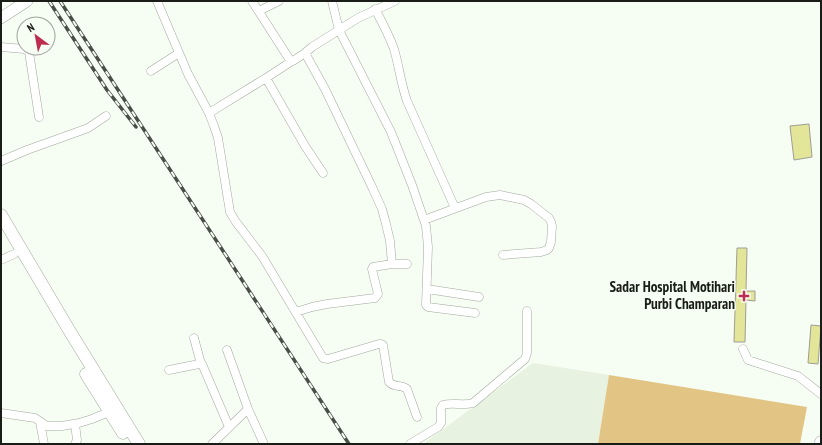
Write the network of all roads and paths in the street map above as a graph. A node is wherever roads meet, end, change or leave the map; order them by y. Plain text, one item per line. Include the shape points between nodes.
1 (27, 1) edge
2 (157, 1) edge
3 (252, 1) edge
4 (279, 1) edge
5 (332, 1) edge
6 (395, 1) edge
7 (375, 9) junction
8 (259, 11) junction
9 (1, 18) edge
10 (339, 30) junction
11 (1, 47) edge
12 (179, 53) junction
13 (305, 53) junction
14 (292, 61) junction
15 (151, 71) dead end
16 (266, 78) junction
17 (209, 113) junction
18 (106, 116) dead end
19 (39, 117) dead end
20 (1, 161) edge
21 (323, 173) dead end
22 (455, 208) junction
23 (1, 215) edge
24 (424, 220) junction
25 (1, 232) edge
26 (14, 254) junction
27 (504, 256) dead end
28 (1, 260) edge
29 (392, 264) junction
30 (407, 264) dead end
31 (427, 290) junction
32 (479, 297) dead end
33 (526, 311) dead end
34 (296, 312) junction
35 (475, 313) dead end
36 (194, 338) dead end
37 (743, 349) dead end
38 (227, 350) dead end
39 (201, 364) junction
40 (169, 370) dead end
41 (821, 394) edge
42 (248, 409) junction
43 (109, 412) junction
44 (1, 413) edge
45 (417, 416) dead end
46 (40, 422) junction
47 (75, 424) junction
48 (229, 427) junction
49 (44, 444) edge
50 (75, 444) edge
51 (130, 444) edge
52 (139, 444) edge
53 (212, 444) edge
54 (264, 444) edge
55 (410, 444) edge

1 - 9 street
2 - 12 street
3 - 8 street
4 - 8 street
5 - 10 street
6 - 7 street
7 - 10 street
7 - 22 street via 394,48 407,101
8 - 14 street
10 - 13 street
10 - 24 street via 391,132
11 - 19 street via 24,49 29,52
12 - 15 street
12 - 17 street
13 - 14 street
13 - 29 street via 325,89 382,209 390,241
14 - 16 street
16 - 17 street
16 - 21 street
17 - 34 street via 218,138 230,212 262,256
18 - 20 street via 88,128
22 - 24 street
22 - 27 street via 500,194 524,200 549,218 552,226 551,242 547,250
23 - 52 main road
24 - 31 street via 428,237
25 - 26 main road
26 - 28 street
26 - 43 main road
29 - 30 street
29 - 34 street via 373,267 378,294 375,298 327,304
31 - 32 street
31 - 35 street via 425,304 428,306
33 - 55 street via 525,359 473,402 443,405 441,423 438,427
34 - 45 street via 324,359 382,344 389,382 391,385 407,389
36 - 39 street
37 - 41 street via 748,360 798,376
38 - 42 street
39 - 40 street
39 - 48 street
42 - 48 street
42 - 54 street
43 - 47 street
43 - 51 main road
44 - 46 street via 35,418
46 - 47 street via 47,426
46 - 49 street
47 - 50 street
48 - 53 street

